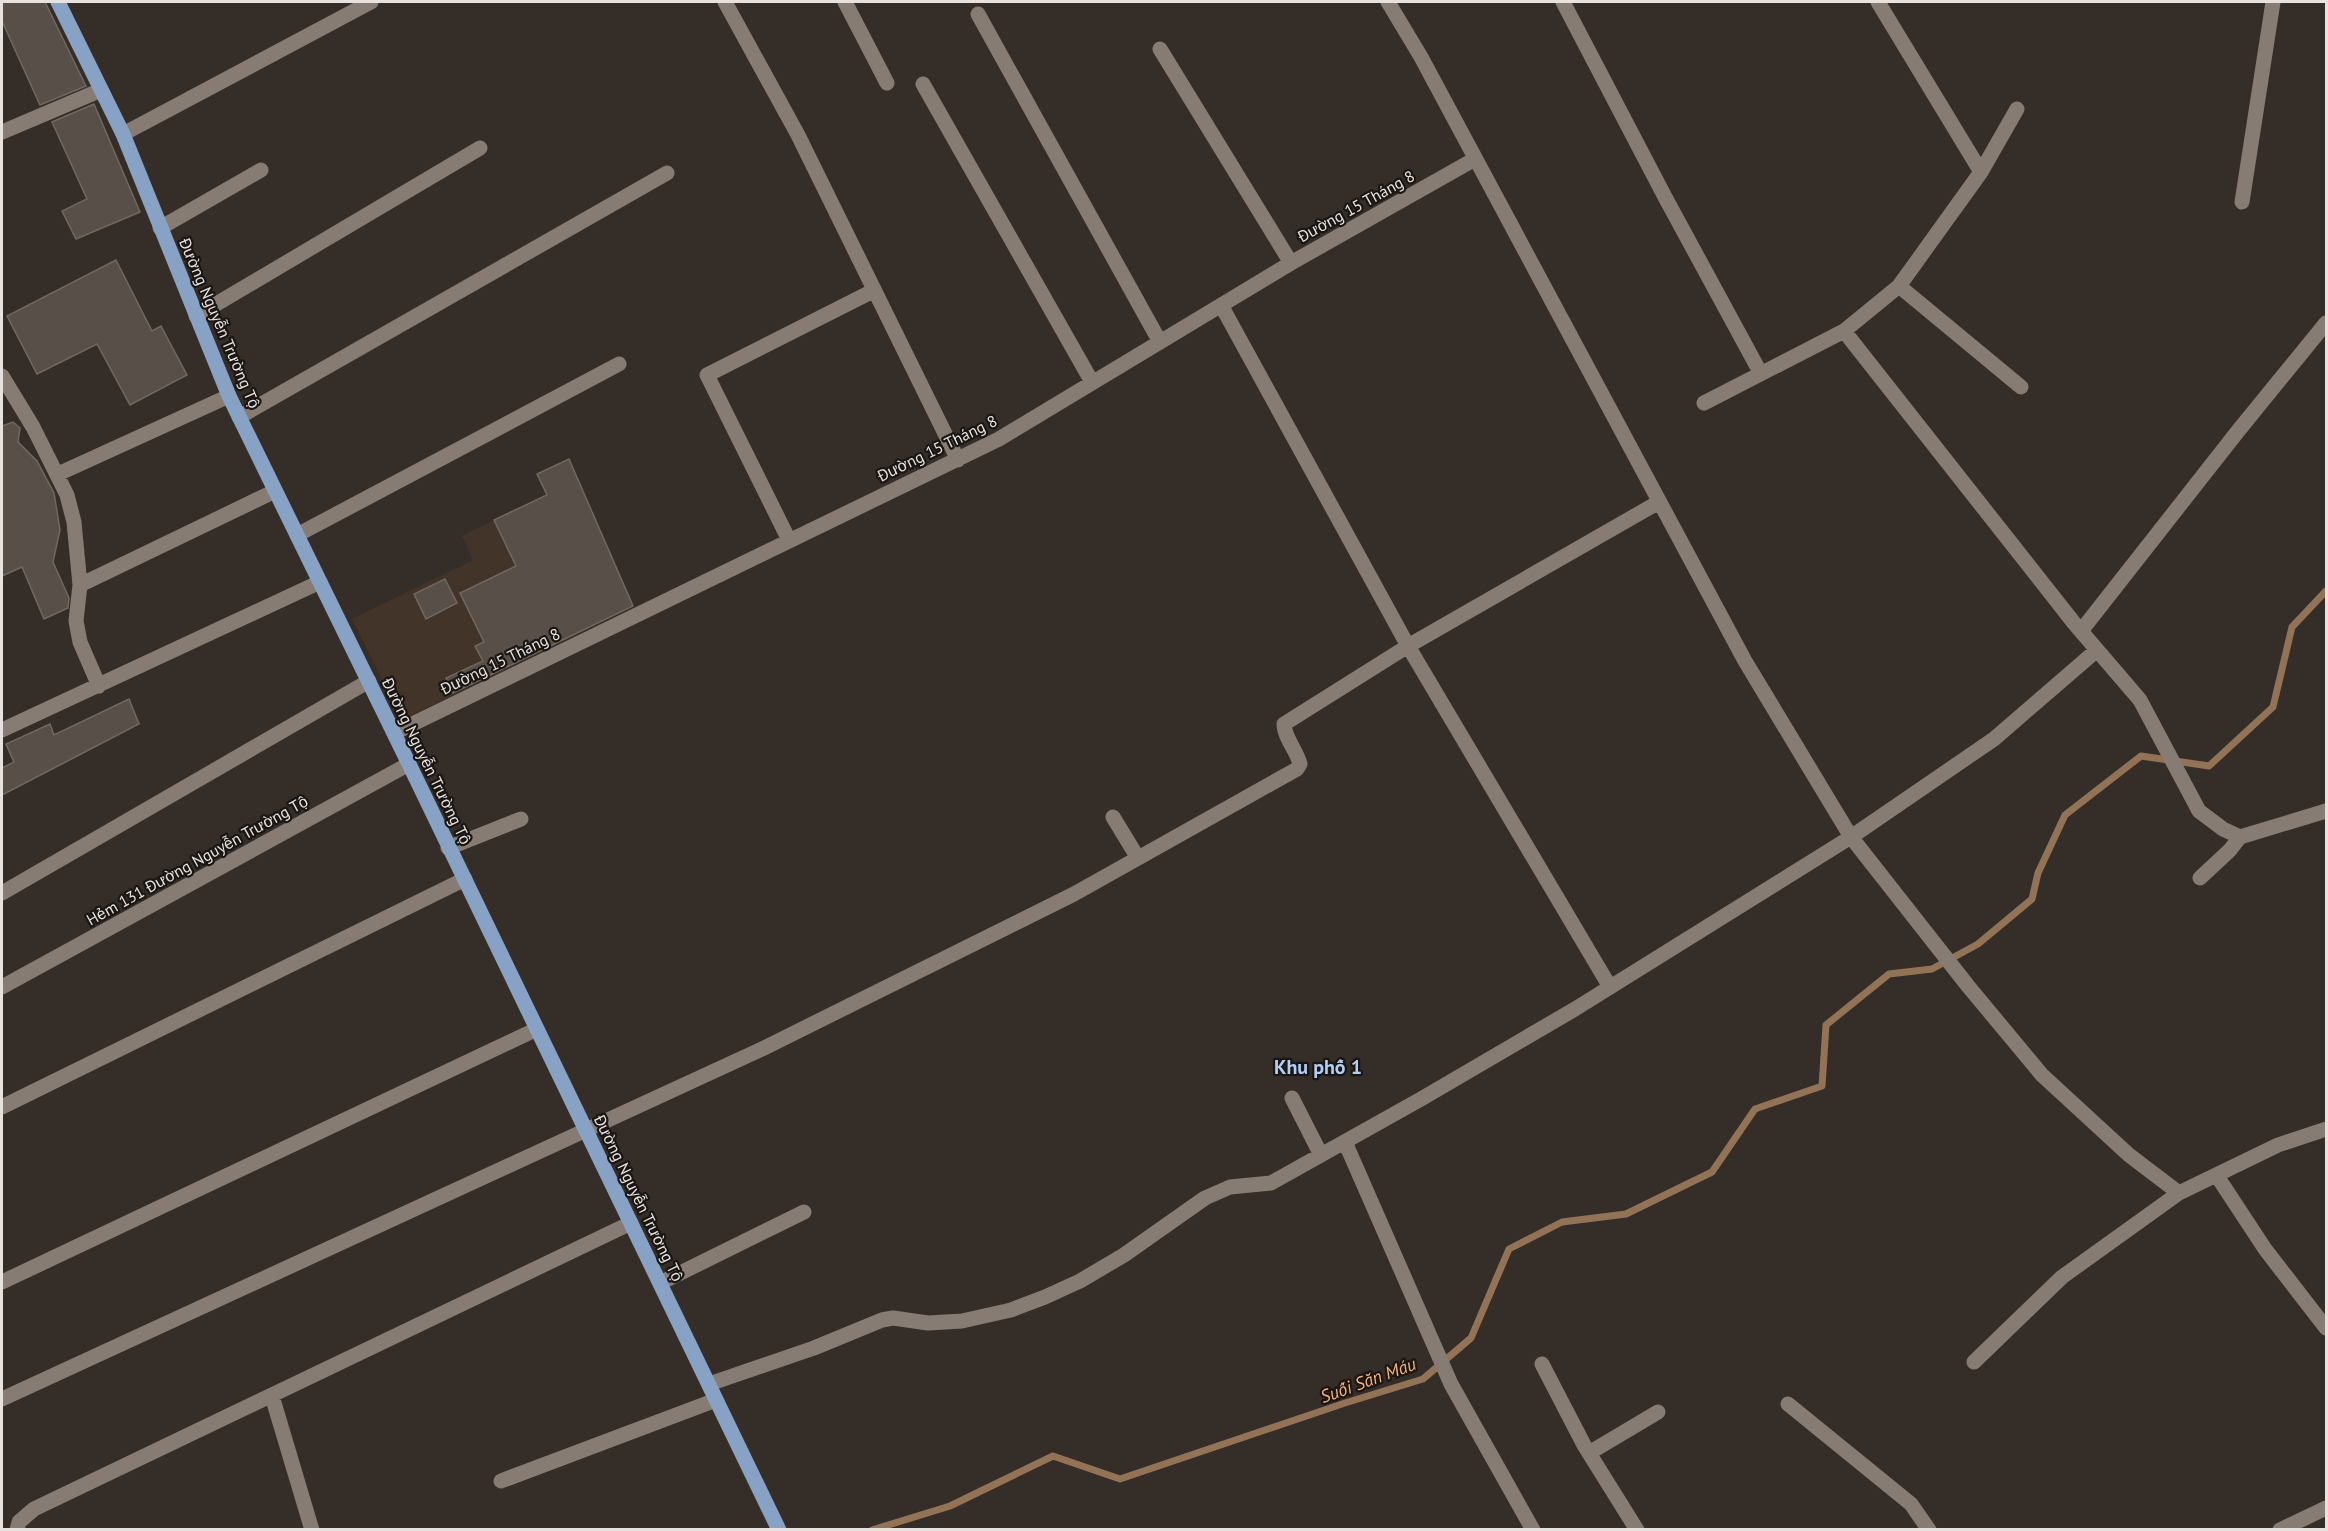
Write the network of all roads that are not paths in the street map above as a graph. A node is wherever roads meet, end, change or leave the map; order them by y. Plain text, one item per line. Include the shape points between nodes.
1 (58, 2) edge
2 (371, 2) edge
3 (724, 2) edge
4 (845, 2) edge
5 (1388, 2) edge
6 (1878, 2) edge
7 (2273, 2) edge
8 (1568, 3) edge
9 (978, 14) dead end
10 (1160, 49) dead end
11 (887, 83) dead end
12 (923, 84) dead end
13 (101, 90) junction
14 (2017, 109) dead end
15 (2, 132) edge
16 (123, 134) junction
17 (480, 148) dead end
18 (1475, 159) junction
19 (261, 170) dead end
20 (1981, 172) junction
21 (667, 173) dead end
22 (2242, 202) dead end
23 (160, 228) junction
24 (1291, 263) junction
25 (1899, 286) junction
26 (873, 291) junction
27 (1221, 305) junction
28 (196, 316) junction
29 (2326, 323) edge
30 (1844, 330) junction
31 (1160, 342) junction
32 (619, 364) dead end
33 (1760, 372) junction
34 (2, 376) edge
35 (1092, 382) junction
36 (2021, 387) dead end
37 (229, 396) junction
38 (1704, 403) dead end
39 (239, 417) junction
40 (958, 460) junction
41 (58, 474) junction
42 (275, 491) junction
43 (1659, 502) junction
44 (297, 535) junction
45 (789, 540) junction
46 (320, 582) junction
47 (80, 585) junction
48 (2081, 631) junction
49 (1408, 646) junction
50 (2097, 650) junction
51 (369, 681) junction
52 (99, 686) junction
53 (2, 730) edge
54 (394, 733) junction
55 (409, 764) junction
56 (2326, 811) edge
57 (1113, 817) dead end
58 (521, 819) dead end
59 (1851, 837) junction
60 (2240, 837) junction
61 (448, 848) junction
62 (1138, 858) junction
63 (2200, 878) dead end
64 (465, 879) junction
65 (2, 893) edge
66 (2, 987) edge
67 (1610, 987) junction
68 (537, 1029) junction
69 (1292, 1098) dead end
70 (2, 1107) edge
71 (2326, 1129) edge
72 (587, 1131) junction
73 (1345, 1142) junction
74 (1321, 1155) junction
75 (2217, 1176) junction
76 (2179, 1193) junction
77 (804, 1212) dead end
78 (631, 1223) junction
79 (2, 1282) edge
80 (660, 1283) junction
81 (2326, 1329) edge
82 (1974, 1362) dead end
83 (1542, 1364) dead end
84 (709, 1384) junction
85 (272, 1396) junction
86 (2, 1399) edge
87 (716, 1400) junction
88 (1788, 1404) dead end
89 (1658, 1412) dead end
90 (1589, 1453) junction
91 (501, 1481) dead end
92 (2326, 1508) edge
93 (17, 1530) edge
94 (312, 1530) edge
95 (778, 1530) edge
96 (1533, 1530) edge
97 (1637, 1530) edge
98 (1929, 1530) edge
99 (2280, 1530) edge

1 - 13 main road, Đường Nguyễn Trường Tộ
2 - 16 street
3 - 26 street via 798,135
4 - 11 street
5 - 18 street
6 - 20 street
7 - 22 street
8 - 33 street via 1665,198
9 - 31 street
10 - 24 street
12 - 35 street
13 - 15 street
13 - 16 main road, Đường Nguyễn Trường Tộ
14 - 20 street
16 - 23 main road, Đường Nguyễn Trường Tộ
17 - 28 street
18 - 24 street, Đường 15 Tháng 8
18 - 43 street
19 - 23 street
20 - 25 street
21 - 39 street
23 - 28 main road, Đường Nguyễn Trường Tộ
24 - 27 street, Đường 15 Tháng 8
25 - 30 street
25 - 36 street
26 - 40 street
26 - 45 street via 707,375
27 - 31 street, Đường 15 Tháng 8
27 - 49 street
28 - 37 main road, Đường Nguyễn Trường Tộ
29 - 48 street
30 - 33 street
30 - 48 street
31 - 35 street, Đường 15 Tháng 8
32 - 44 street
33 - 38 street
34 - 41 street
35 - 40 street, Đường 15 Tháng 8
37 - 39 main road, Đường Nguyễn Trường Tộ
37 - 41 street
39 - 42 main road, Đường Nguyễn Trường Tộ
40 - 45 street, Đường 15 Tháng 8
41 - 47 street via 74,522
42 - 44 main road, Đường Nguyễn Trường Tộ
42 - 47 street
43 - 49 street
43 - 59 street via 1746,661
44 - 46 main road, Đường Nguyễn Trường Tộ
45 - 54 street, Đường 15 Tháng 8
46 - 51 main road, Đường Nguyễn Trường Tộ
46 - 52 street
47 - 52 street via 76,621 80,642
48 - 50 street
49 - 62 street via 1284,724 1299,759 1298,769
49 - 67 street
50 - 59 street via 1994,739
50 - 60 street via 2140,700 2199,811 2223,830
51 - 54 main road, Đường Nguyễn Trường Tộ
51 - 65 street
52 - 53 street
54 - 55 main road, Đường Nguyễn Trường Tộ
55 - 61 main road, Đường Nguyễn Trường Tộ
55 - 66 street, Hẻm 131 Đường Nguyễn Trường Tộ
56 - 60 street
57 - 62 street
58 - 61 street
59 - 67 street
59 - 76 street via 2042,1075 2129,1155
60 - 63 street
61 - 64 main road, Đường Nguyễn Trường Tộ
62 - 72 street via 1074,894 772,1044
64 - 68 main road, Đường Nguyễn Trường Tộ
64 - 70 street
67 - 73 street
68 - 72 main road, Đường Nguyễn Trường Tộ
68 - 79 street
69 - 74 street
71 - 75 street via 2278,1145
72 - 78 main road, Đường Nguyễn Trường Tộ
72 - 86 street
73 - 74 street
73 - 96 street via 1451,1384
74 - 84 street via 1271,1183 1230,1187 1205,1198 1080,1281 1011,1310 962,1321 928,1323 893,1318
75 - 76 street
75 - 81 street via 2265,1249
76 - 82 street via 2062,1277
77 - 80 street
78 - 80 main road, Đường Nguyễn Trường Tộ
78 - 85 street
80 - 84 main road, Đường Nguyễn Trường Tộ
83 - 90 street
84 - 87 main road, Đường Nguyễn Trường Tộ
85 - 93 street via 33,1509 19,1522
85 - 94 street
87 - 91 street
87 - 95 main road, Đường Nguyễn Trường Tộ
88 - 98 street via 1911,1504
89 - 90 street
90 - 97 street
92 - 99 street

